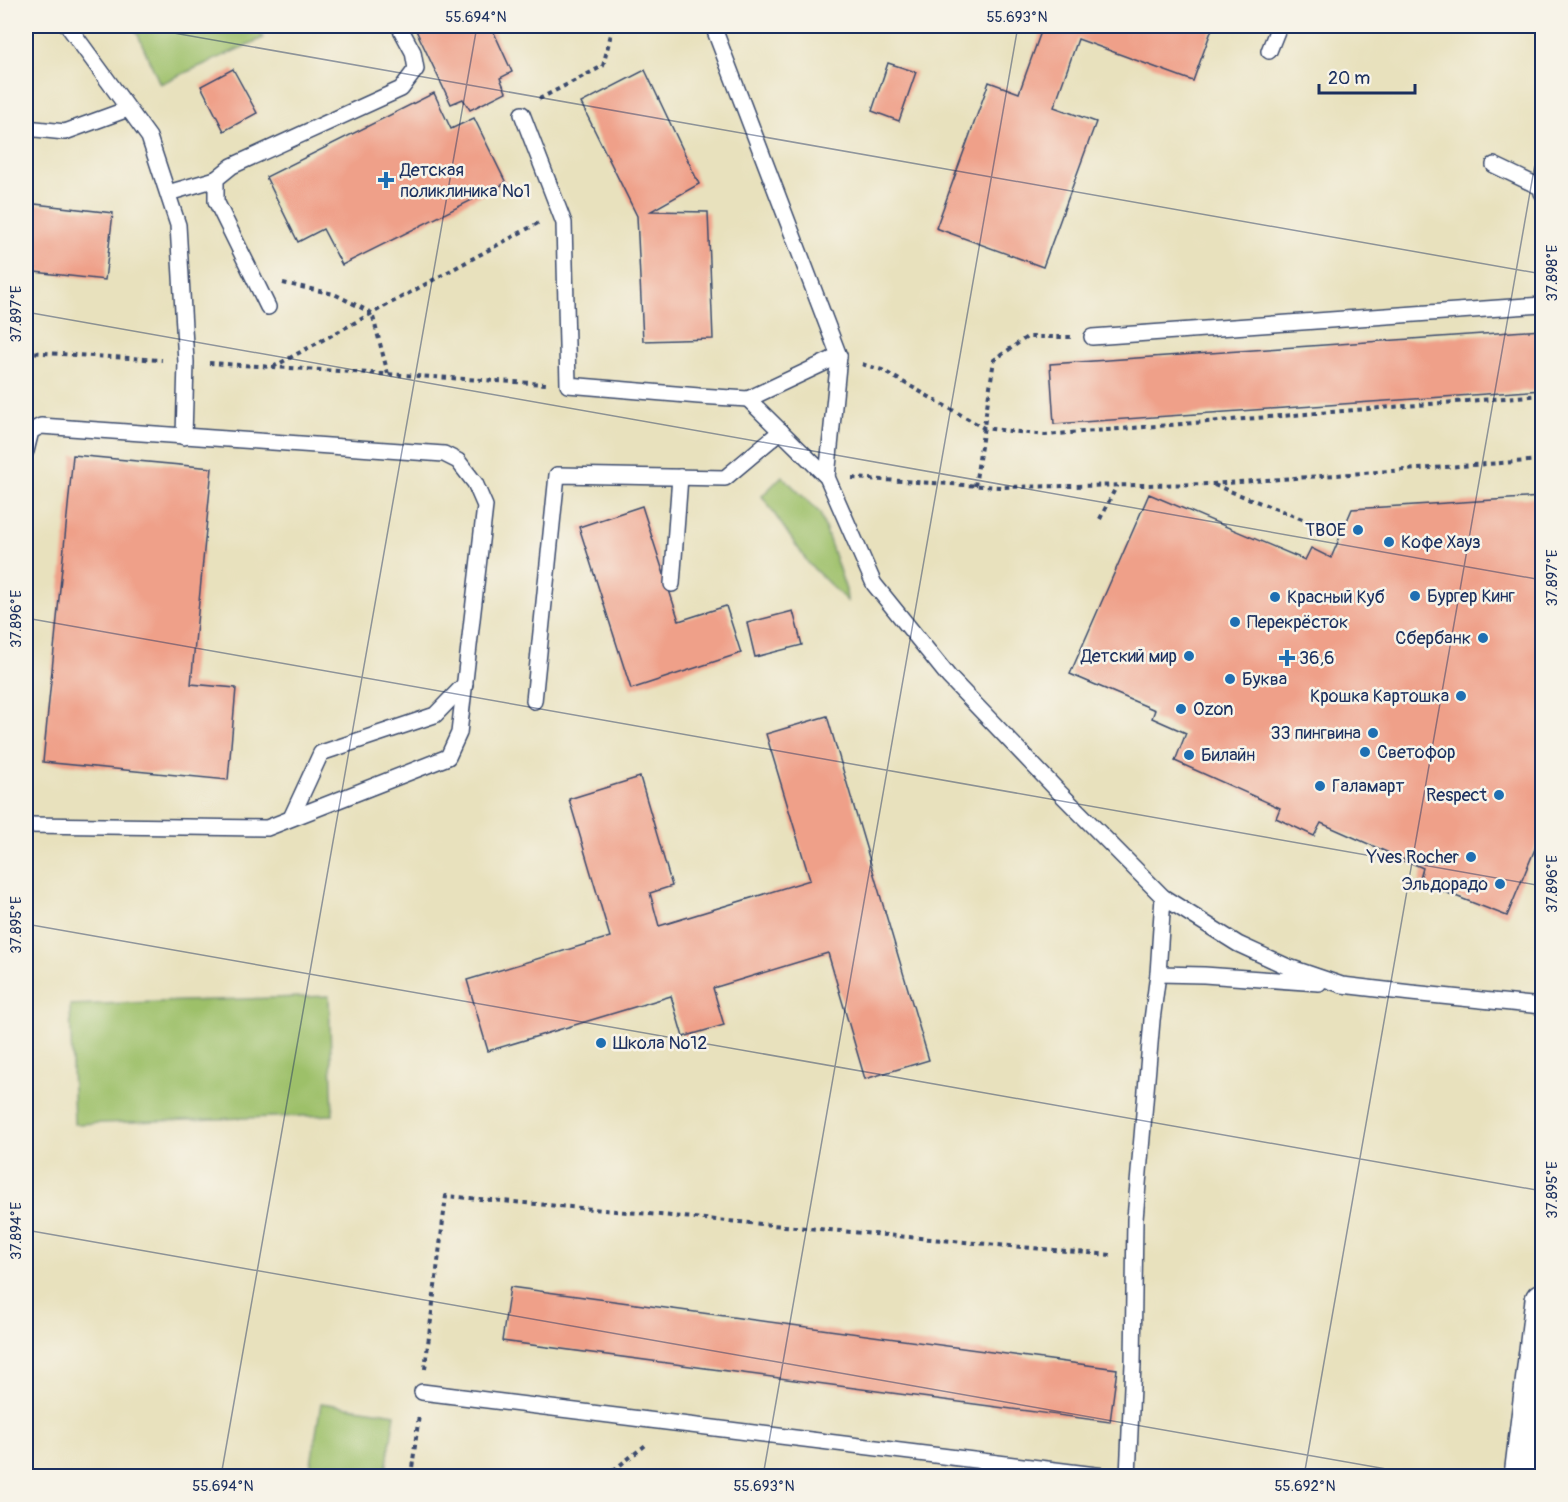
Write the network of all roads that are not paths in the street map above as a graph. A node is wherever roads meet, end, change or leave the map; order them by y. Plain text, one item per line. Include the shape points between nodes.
1 (68, 26) edge
2 (399, 26) edge
3 (713, 26) edge
4 (1279, 26) edge
5 (1269, 51) dead end
6 (128, 109) junction
7 (522, 114) road end
8 (26, 128) edge
9 (1494, 165) dead end
10 (216, 179) junction
11 (168, 193) junction
12 (1542, 193) edge
13 (1542, 305) edge
14 (268, 307) dead end
15 (1092, 337) road end
16 (839, 356) junction
17 (748, 399) junction
18 (781, 431) junction
19 (184, 437) junction
20 (26, 451) edge
21 (680, 477) junction
22 (827, 477) junction
23 (672, 584) dead end
24 (465, 684) junction
25 (534, 701) dead end
26 (291, 818) junction
27 (26, 825) edge
28 (1163, 897) junction
29 (1158, 974) junction
30 (1342, 985) junction
31 (1542, 1006) edge
32 (1542, 1300) edge
33 (422, 1392) road end
34 (1526, 1466) edge
35 (1104, 1476) edge
36 (1128, 1476) edge

1 - 6 lane
2 - 10 lane via 413,52 416,69 401,89 232,166
3 - 16 lane
4 - 5 lane
6 - 8 lane via 65,132
6 - 11 lane via 149,137
7 - 17 lane via 564,224 568,385
9 - 12 lane via 1542,188
10 - 11 lane
10 - 14 lane via 216,201
11 - 19 lane via 178,225 186,362
13 - 15 lane
16 - 17 lane
16 - 22 lane
17 - 18 lane
18 - 21 lane via 725,478
18 - 22 lane
19 - 20 lane via 41,426 31,431
19 - 24 lane via 444,454 458,461 476,483 485,506
21 - 23 lane
21 - 25 lane via 557,475
22 - 28 lane via 882,594 949,677
24 - 26 lane via 435,715 321,753
24 - 26 lane via 459,733 448,757
26 - 27 lane via 267,828
28 - 29 lane
28 - 30 lane via 1238,944
29 - 30 lane
29 - 36 lane via 1134,1219
30 - 31 lane
32 - 34 street
33 - 35 lane

